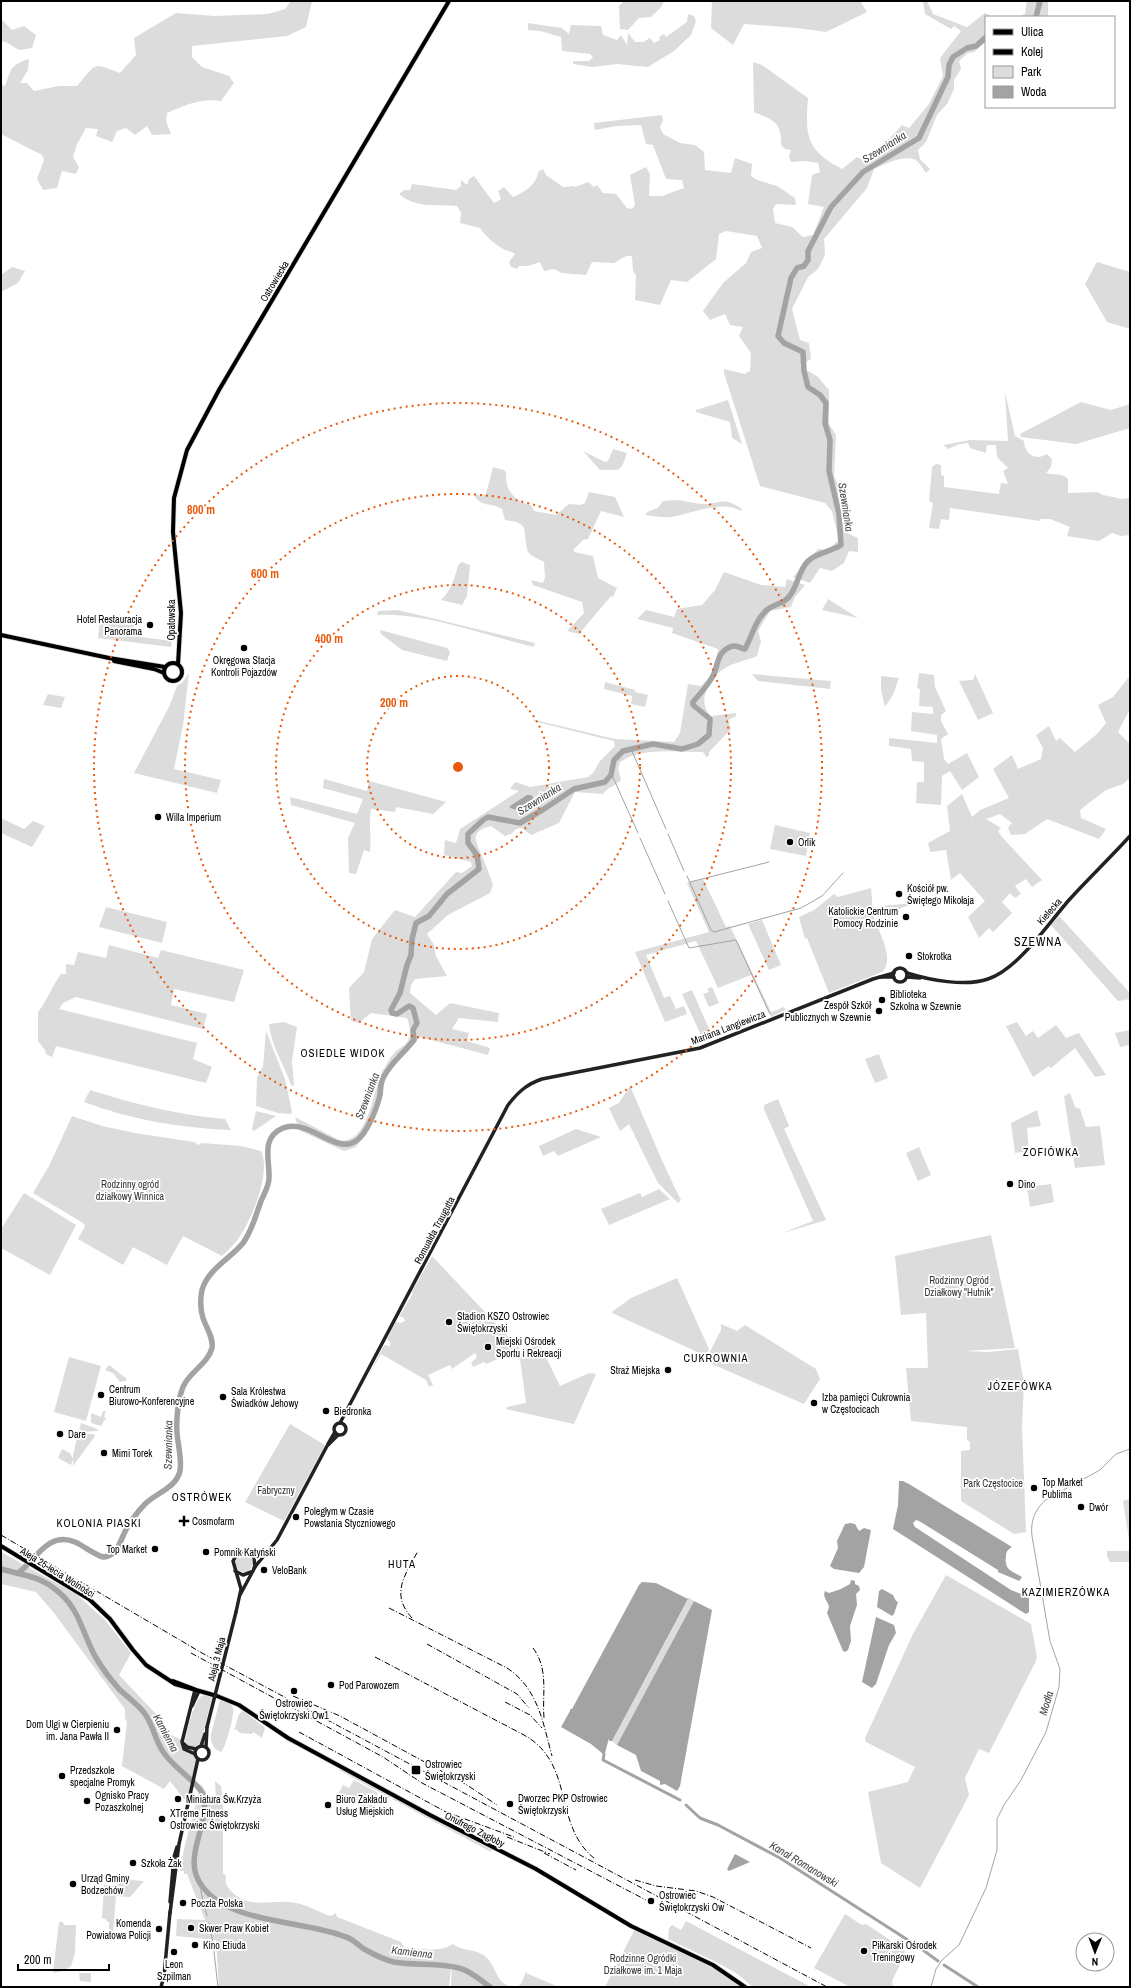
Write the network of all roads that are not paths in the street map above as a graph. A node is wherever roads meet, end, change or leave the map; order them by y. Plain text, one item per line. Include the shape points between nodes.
1 (449, 1) edge
2 (179, 588) joint
3 (1, 635) edge
4 (178, 652) junction
5 (109, 658) junction
6 (172, 663) junction
7 (178, 664) junction
8 (165, 667) junction
9 (164, 674) junction
10 (1130, 836) edge
11 (894, 975) junction
12 (907, 975) junction
13 (552, 1078) joint
14 (341, 1423) junction
15 (336, 1433) junction
16 (1, 1546) edge
17 (245, 1552) junction
18 (269, 1552) junction
19 (235, 1570) junction
20 (253, 1570) junction
21 (240, 1595) junction
22 (197, 1690) junction
23 (207, 1727) junction
24 (182, 1740) junction
25 (201, 1746) junction
26 (206, 1747) junction
27 (196, 1749) junction
28 (195, 1754) junction
29 (200, 1759) junction
30 (161, 1987) edge
31 (745, 1987) edge

1 - 2 main road, Ostrowiecka via 189,445 177,483 173,514 173,540
2 - 4 main road, Opatowska via 181,613
3 - 5 main road
4 - 6 main road, Opatowska
4 - 7 main road, Opatowska
5 - 8 main road
5 - 9 main road via 154,669
6 - 7 main road
6 - 8 main road
7 - 9 main road via 182,672 179,679 169,680
8 - 9 main road
10 - 12 main road, Kielecka via 1007,969 990,979 975,982
11 - 12 main road via 900,968
11 - 12 main road via 896,980 901,982
11 - 13 main road, Mariana Langiewicza via 879,977 700,1048
13 - 14 main road, Romualda Traugutta via 530,1084 508,1105
14 - 15 main road via 335,1426
14 - 15 main road via 346,1426 346,1432 343,1435
15 - 18 main road
16 - 22 main road, Aleja 25-lecia Wolności via 89,1599 146,1664 172,1681 188,1689
17 - 18 main road
17 - 19 main road via 234,1558
17 - 20 main road via 254,1557
18 - 20 main road
19 - 20 main road via 243,1575
19 - 21 main road, Aleja 3 Maja
20 - 21 main road, Aleja 3 Maja
21 - 23 main road, Aleja 3 Maja, bridge
22 - 24 main road
22 - 31 main road, Onufrego Zagłoby via 239,1705 288,1738 536,1869 631,1926 713,1965
23 - 25 main road, Aleja 3 Maja
23 - 26 main road, Aleja 3 Maja
24 - 27 main road via 186,1746
24 - 28 main road via 184,1749
25 - 26 main road
25 - 27 main road
26 - 29 main road via 209,1754
27 - 28 main road
28 - 29 main road
29 - 30 main road via 179,1844

